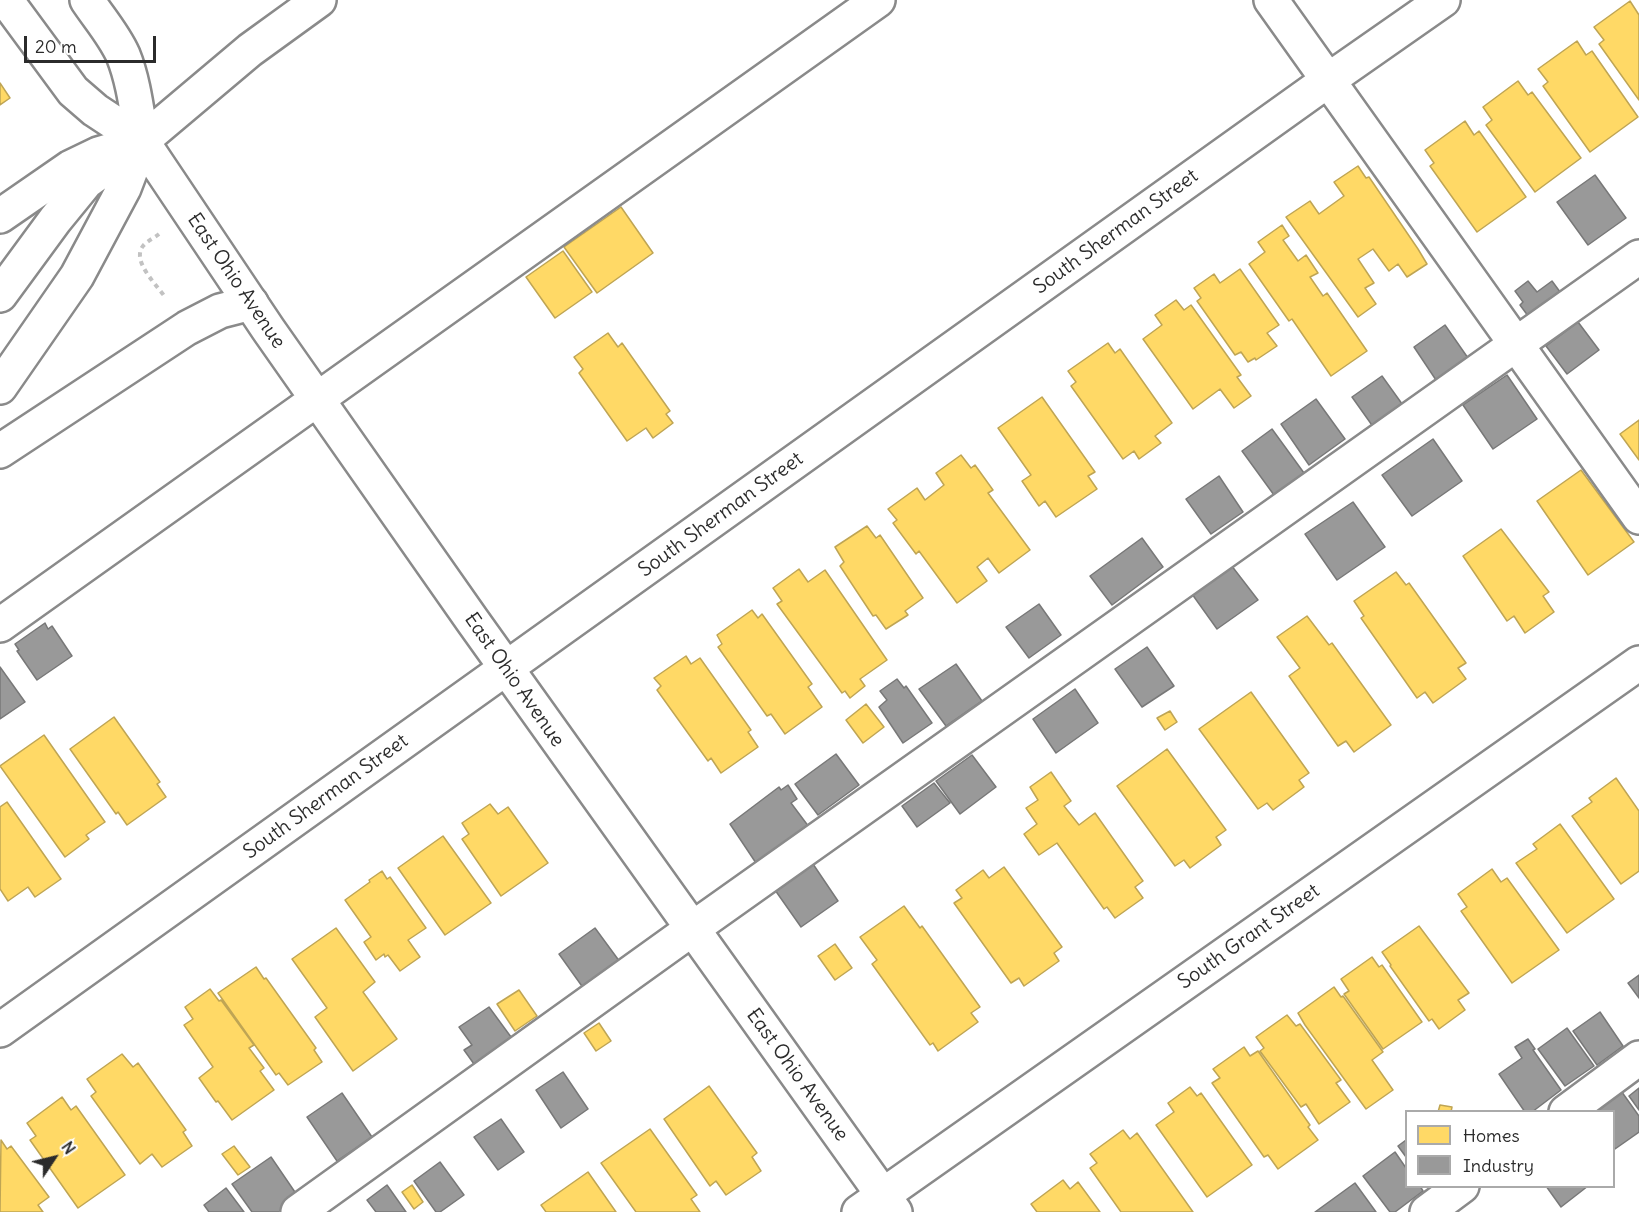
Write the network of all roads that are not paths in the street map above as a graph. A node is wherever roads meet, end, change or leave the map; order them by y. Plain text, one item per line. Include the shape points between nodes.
1 (6, 0) edge
2 (87, 0) edge
3 (319, 0) edge
4 (878, 0) edge
5 (1271, 0) edge
6 (1443, 0) edge
7 (1327, 81) junction
8 (142, 141) junction
9 (0, 216) edge
10 (1639, 257) edge
11 (0, 295) edge
12 (251, 303) junction
13 (1515, 344) junction
14 (0, 387) edge
15 (317, 399) junction
16 (0, 451) edge
17 (1639, 517) edge
18 (0, 625) edge
19 (1639, 663) edge
20 (506, 668) junction
21 (692, 929) junction
22 (0, 1030) edge
23 (1639, 1058) edge
24 (1569, 1110) edge
25 (1459, 1188) edge
26 (879, 1206) edge
27 (298, 1212) edge
28 (1427, 1212) edge

1 - 8 main road, East Ohio Avenue via 73,91
2 - 8 main road, East Ohio Avenue via 123,56
3 - 8 main road via 250,50
4 - 15 main road
5 - 7 main road
6 - 7 main road, South Sherman Street
7 - 13 main road
7 - 20 main road, South Sherman Street
8 - 9 main road via 71,167
8 - 11 main road via 86,183
8 - 12 main road, East Ohio Avenue
8 - 14 main road via 124,188 77,276
10 - 13 main road
12 - 15 main road, East Ohio Avenue
12 - 16 main road via 220,310 188,328
13 - 17 main road
13 - 21 main road
15 - 18 main road
15 - 20 main road, East Ohio Avenue
19 - 26 main road, South Grant Street
20 - 21 main road, East Ohio Avenue
20 - 22 main road, South Sherman Street
21 - 26 main road, East Ohio Avenue
21 - 27 main road
23 - 24 main road
25 - 28 main road

